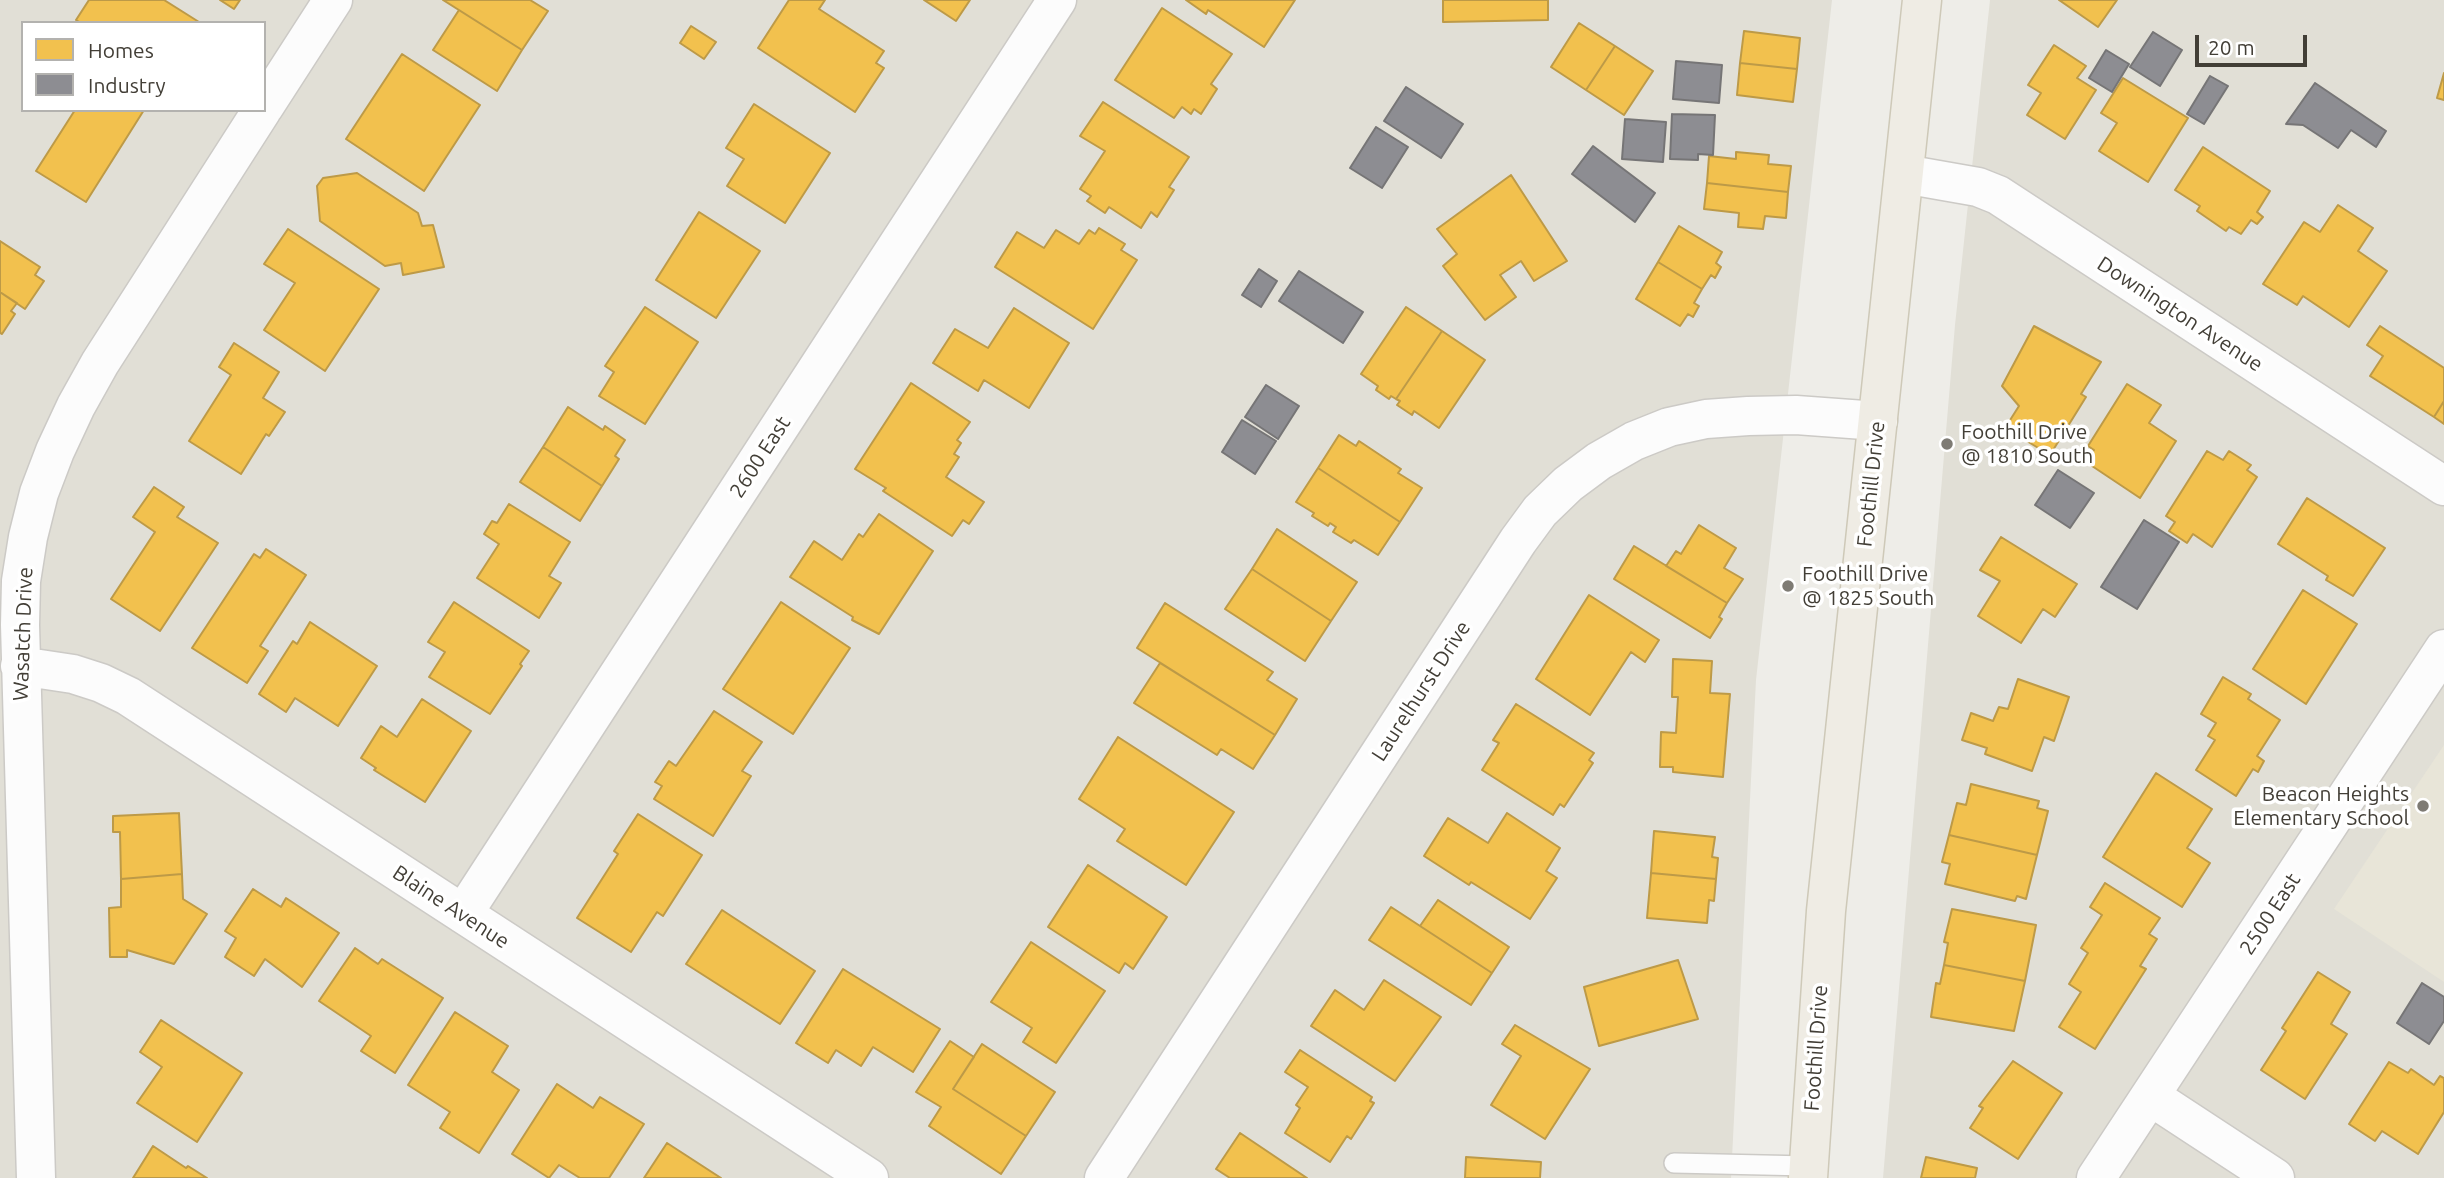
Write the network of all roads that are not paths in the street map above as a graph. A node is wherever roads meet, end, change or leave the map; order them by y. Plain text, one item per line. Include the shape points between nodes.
1 (333, 0) edge
2 (1057, 0) edge
3 (1922, 0) edge
4 (266, 104) edge
5 (261, 112) edge
6 (1904, 174) junction
7 (1878, 421) junction
8 (2444, 486) edge
9 (2444, 649) edge
10 (20, 666) junction
11 (12, 782) edge
12 (463, 914) junction
13 (2150, 1096) junction
14 (1674, 1163) dead end
15 (1808, 1172) edge
16 (36, 1178) edge
17 (869, 1178) edge
18 (1104, 1178) edge
19 (2096, 1178) edge
20 (2274, 1178) edge

1 - 4 street, Wasatch Drive
2 - 12 street, 2600 East
3 - 6 main road, Foothill Drive
5 - 10 street, Wasatch Drive via 100,363 54,451 39,493 21,581
6 - 7 main road, Foothill Drive
6 - 8 street, Downington Avenue via 1998,195
7 - 15 main road, Foothill Drive via 1828,898
7 - 18 street, Laurelhurst Drive via 1748,416 1669,427 1599,461 1558,493 1518,541
9 - 13 street, 2500 East
10 - 11 street, Wasatch Drive
10 - 12 street, Blaine Avenue via 73,674 128,696
11 - 16 street, Wasatch Drive
12 - 17 street, Blaine Avenue
13 - 19 street, 2500 East
13 - 20 street
14 - 15 lane

